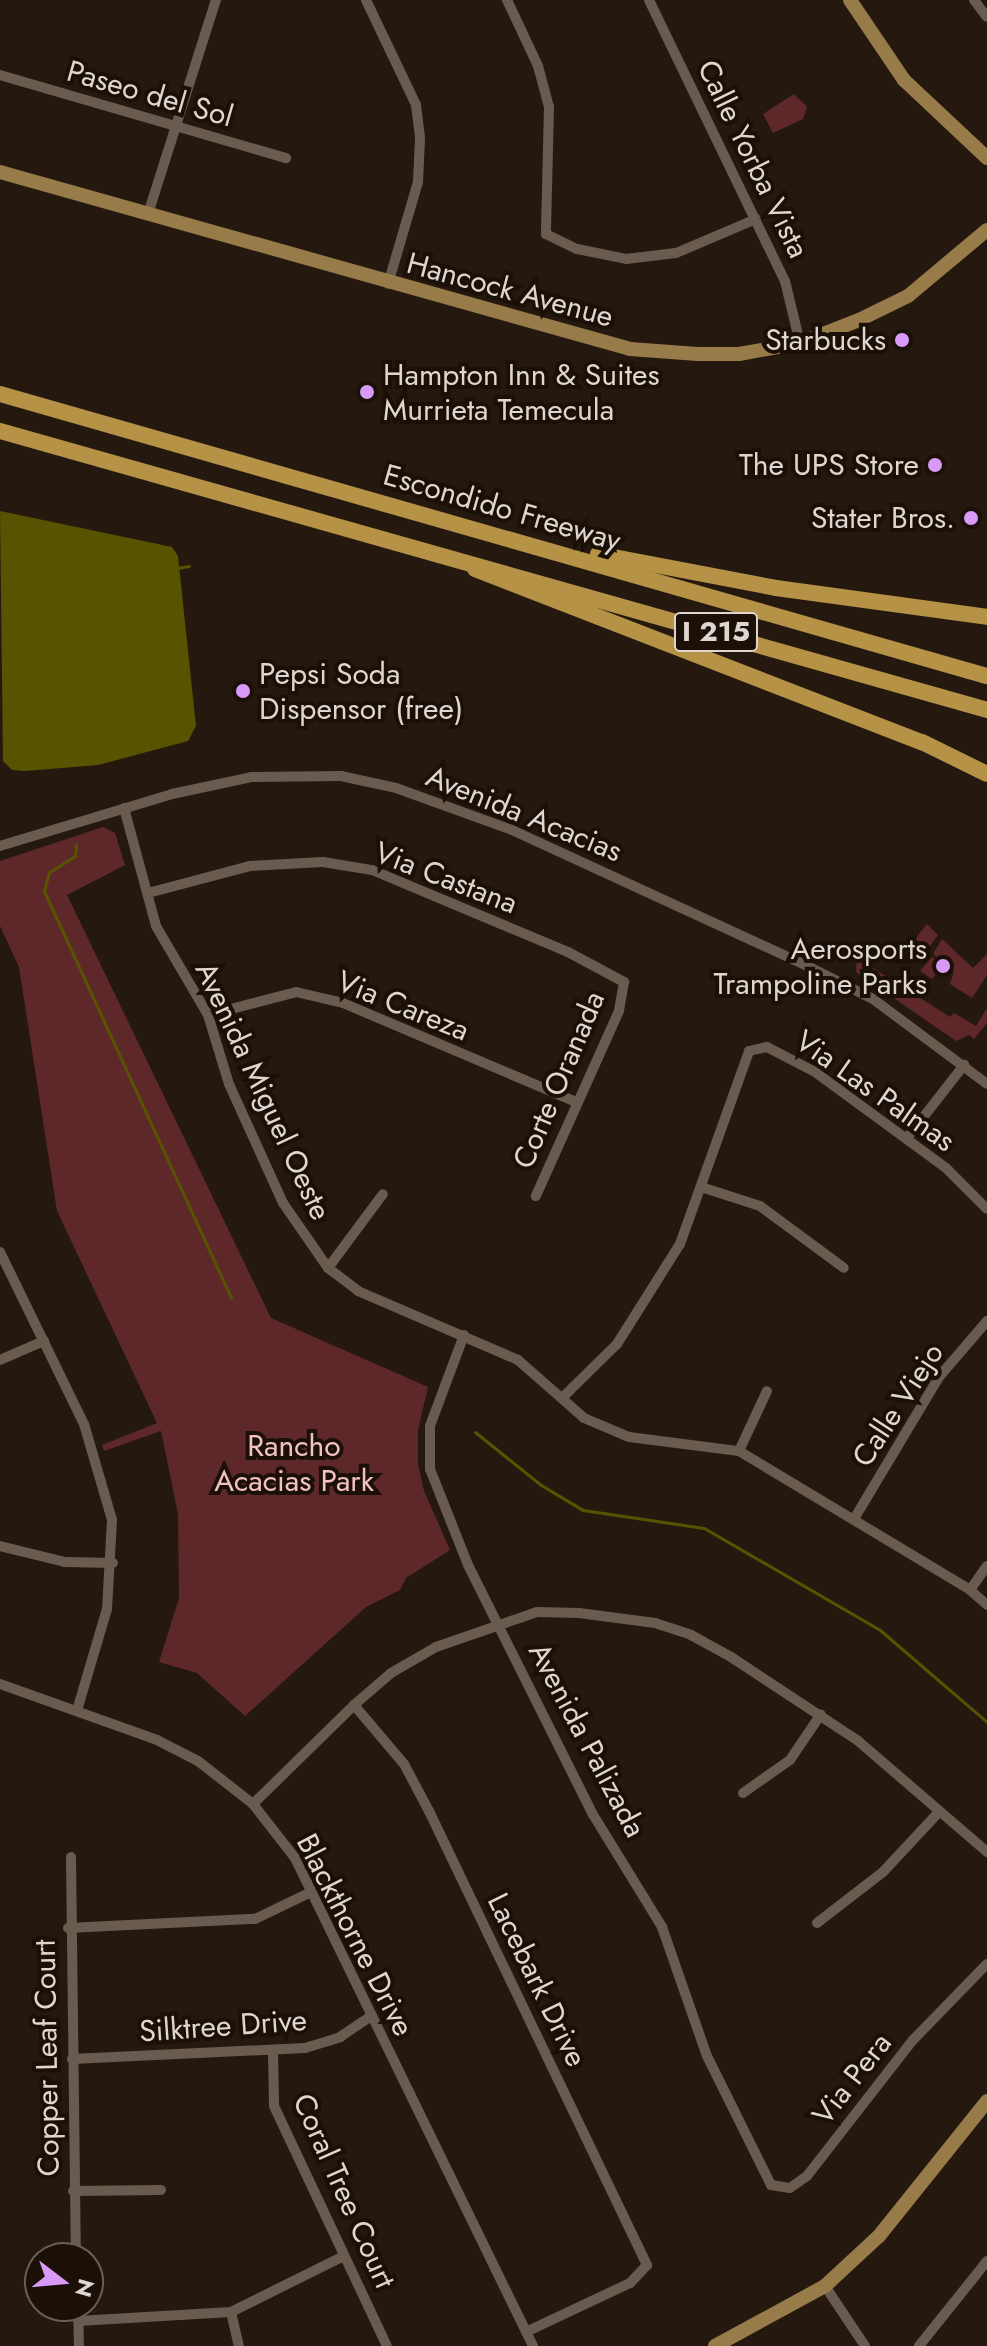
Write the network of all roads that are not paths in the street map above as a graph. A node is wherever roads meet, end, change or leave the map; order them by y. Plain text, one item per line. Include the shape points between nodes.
1 (216, 0) edge
2 (366, 0) edge
3 (507, 0) edge
4 (649, 0) edge
5 (850, 0) edge
6 (974, 0) edge
7 (987, 17) edge
8 (0, 75) edge
9 (174, 126) junction
10 (286, 158) dead end
11 (987, 158) edge
12 (0, 172) edge
13 (148, 214) junction
14 (756, 219) junction
15 (987, 230) edge
16 (388, 284) junction
17 (800, 343) junction
18 (0, 394) edge
19 (0, 431) edge
20 (494, 534) junction
21 (445, 553) junction
22 (987, 617) edge
23 (987, 676) edge
24 (987, 710) edge
25 (987, 774) edge
26 (124, 808) junction
27 (0, 846) edge
28 (148, 893) junction
29 (624, 982) joint
30 (208, 1015) junction
31 (964, 1065) junction
32 (987, 1084) edge
33 (576, 1102) junction
34 (907, 1138) junction
35 (704, 1188) junction
36 (383, 1194) dead end
37 (536, 1196) dead end
38 (987, 1209) edge
39 (0, 1252) edge
40 (328, 1268) junction
41 (844, 1268) dead end
42 (987, 1321) edge
43 (464, 1335) junction
44 (44, 1341) junction
45 (0, 1360) edge
46 (767, 1391) dead end
47 (563, 1397) junction
48 (739, 1451) junction
49 (854, 1519) junction
50 (0, 1546) edge
51 (113, 1563) junction
52 (987, 1566) edge
53 (970, 1590) junction
54 (987, 1605) edge
55 (499, 1622) junction
56 (0, 1684) edge
57 (354, 1705) junction
58 (78, 1707) junction
59 (821, 1714) junction
60 (743, 1793) dead end
61 (253, 1804) junction
62 (939, 1812) junction
63 (987, 1852) edge
64 (71, 1857) dead end
65 (309, 1893) junction
66 (817, 1923) dead end
67 (68, 1928) junction
68 (987, 1964) edge
69 (370, 2017) junction
70 (273, 2052) junction
71 (72, 2059) junction
72 (987, 2101) edge
73 (756, 2160) joint
74 (161, 2190) dead end
75 (73, 2191) junction
76 (75, 2242) edge
77 (344, 2256) junction
78 (987, 2261) edge
79 (825, 2286) junction
80 (231, 2312) junction
81 (104, 2319) edge
82 (78, 2322) edge
83 (526, 2332) junction
84 (79, 2346) edge
85 (239, 2346) edge
86 (387, 2346) edge
87 (533, 2346) edge
88 (715, 2346) edge
89 (865, 2346) edge
90 (919, 2346) edge

1 - 9 street
2 - 16 street via 416,105 420,139 418,182
3 - 14 street via 538,66 549,107 546,234 577,249 626,259 676,253
4 - 14 street, Calle Yorba Vista
5 - 11 main road via 904,80
6 - 7 street
8 - 9 street, Paseo del Sol
9 - 10 street, Paseo del Sol
9 - 13 street
12 - 13 main road, Hancock Avenue
13 - 16 main road, Hancock Avenue
14 - 17 street, Calle Yorba Vista via 785,281
15 - 17 main road, Hancock Avenue via 908,296
16 - 17 main road, Hancock Avenue via 630,349 739,354
18 - 20 highway, Escondido Freeway / I 215
19 - 21 highway, Escondido Freeway / I 215
20 - 22 highway via 776,588
20 - 23 highway, Escondido Freeway / I 215
21 - 24 highway, Escondido Freeway / I 215
21 - 25 highway via 497,581 922,742
26 - 27 street, Avenida Acacias
26 - 28 street, Avenida Miguel Oeste
26 - 31 street, Avenida Acacias via 215,783 297,775 341,776 452,805 820,972 873,999
28 - 29 street, Via Castana via 250,866 323,862 372,870 568,952
28 - 30 street, Avenida Miguel Oeste via 156,926
29 - 33 street, Corte Oranada via 619,1011
30 - 33 street, Via Careza via 296,992 343,1003
30 - 40 street, Avenida Miguel Oeste via 229,1084 283,1203
31 - 32 street, Avenida Acacias
31 - 34 street
33 - 37 street, Corte Oranada
34 - 35 street, Via Las Palmas via 815,1072 767,1047 749,1051
34 - 38 street, Via Las Palmas
35 - 41 street via 760,1206
35 - 47 street via 680,1244 617,1344
36 - 40 street
39 - 44 street
40 - 43 street, Avenida Miguel Oeste via 358,1291
42 - 49 street, Calle Viejo via 939,1377
43 - 47 street, Avenida Miguel Oeste via 518,1360
43 - 55 street, Avenida Palizada via 430,1426 430,1469 468,1565
44 - 45 street
44 - 51 street via 102,1474
46 - 48 street
47 - 48 street, Avenida Miguel Oeste via 584,1418 629,1437
48 - 49 street, Avenida Miguel Oeste
49 - 53 street, Avenida Miguel Oeste
50 - 51 street via 65,1562
51 - 58 street via 107,1609
52 - 53 street
53 - 54 street, Avenida Miguel Oeste
55 - 57 street via 436,1647 391,1673
55 - 59 street via 537,1612 655,1623 691,1635
55 - 73 street, Avenida Palizada via 592,1813 662,1927 707,2056
56 - 58 street, Blackthorne Drive
57 - 61 street
57 - 83 street, Lacebark Drive via 404,1764 429,1811 647,2265 630,2283
58 - 61 street, Blackthorne Drive via 198,1761
59 - 60 street via 790,1760
59 - 62 street
61 - 65 street, Blackthorne Drive via 295,1858
62 - 63 street
62 - 66 street via 883,1872
64 - 67 street, Copper Leaf Court
65 - 67 street via 255,1919
65 - 69 street, Blackthorne Drive
67 - 71 street, Copper Leaf Court
68 - 73 street, Via Pera via 913,2040 807,2176 790,2188 771,2185
69 - 70 street, Silktree Drive via 340,2037
69 - 83 street, Blackthorne Drive
70 - 71 street, Silktree Drive
70 - 77 street, Coral Tree Court via 274,2106
71 - 75 street, Copper Leaf Court
72 - 79 main road via 879,2236
74 - 75 street
75 - 76 street, Copper Leaf Court
77 - 80 street
77 - 86 street, Coral Tree Court
78 - 90 street
79 - 88 main road
79 - 89 street
80 - 81 street
80 - 85 street
82 - 84 street
83 - 87 street, Blackthorne Drive

